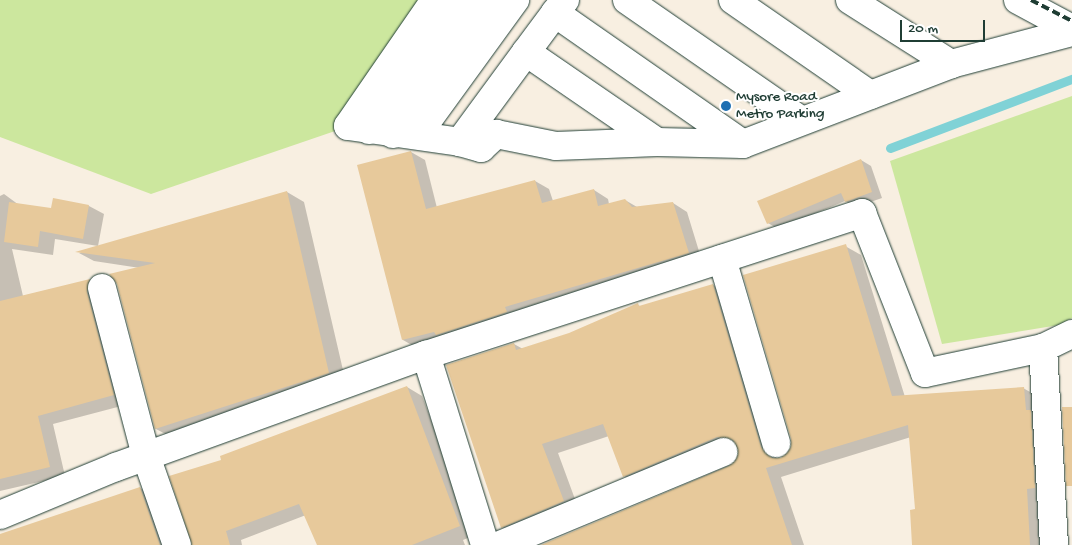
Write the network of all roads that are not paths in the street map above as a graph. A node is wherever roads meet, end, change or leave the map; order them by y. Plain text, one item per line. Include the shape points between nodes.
1 (435, 0) edge
2 (460, 0) edge
3 (489, 0) edge
4 (515, 0) edge
5 (627, 0) edge
6 (733, 0) edge
7 (850, 0) edge
8 (1018, 0) edge
9 (560, 7) edge
10 (1072, 30) edge
11 (526, 52) junction
12 (951, 64) junction
13 (870, 95) junction
14 (800, 120) junction
15 (393, 133) junction
16 (460, 142) junction
17 (657, 142) junction
18 (743, 144) junction
19 (722, 259) junction
20 (102, 288) dead end
21 (1072, 334) edge
22 (1043, 348) junction
23 (426, 356) junction
24 (776, 443) dead end
25 (723, 452) dead end
26 (146, 456) junction
27 (0, 515) edge
28 (177, 545) edge
29 (484, 545) edge
30 (500, 545) edge
31 (1054, 545) edge

1 - 15 street via 348,126
2 - 15 street
3 - 15 street
4 - 15 street
5 - 14 street
6 - 13 street
7 - 12 street
8 - 10 street
9 - 11 street
9 - 18 street
10 - 12 street
11 - 16 street
11 - 17 street
12 - 13 street
13 - 14 street
14 - 18 street
15 - 16 street
16 - 17 street via 481,148 496,134 556,146
17 - 18 street
19 - 22 street via 862,213 925,374
19 - 23 street
19 - 24 street
20 - 26 street
21 - 22 street
22 - 31 street
23 - 26 street
23 - 29 street
25 - 30 street
26 - 27 street
26 - 28 street

